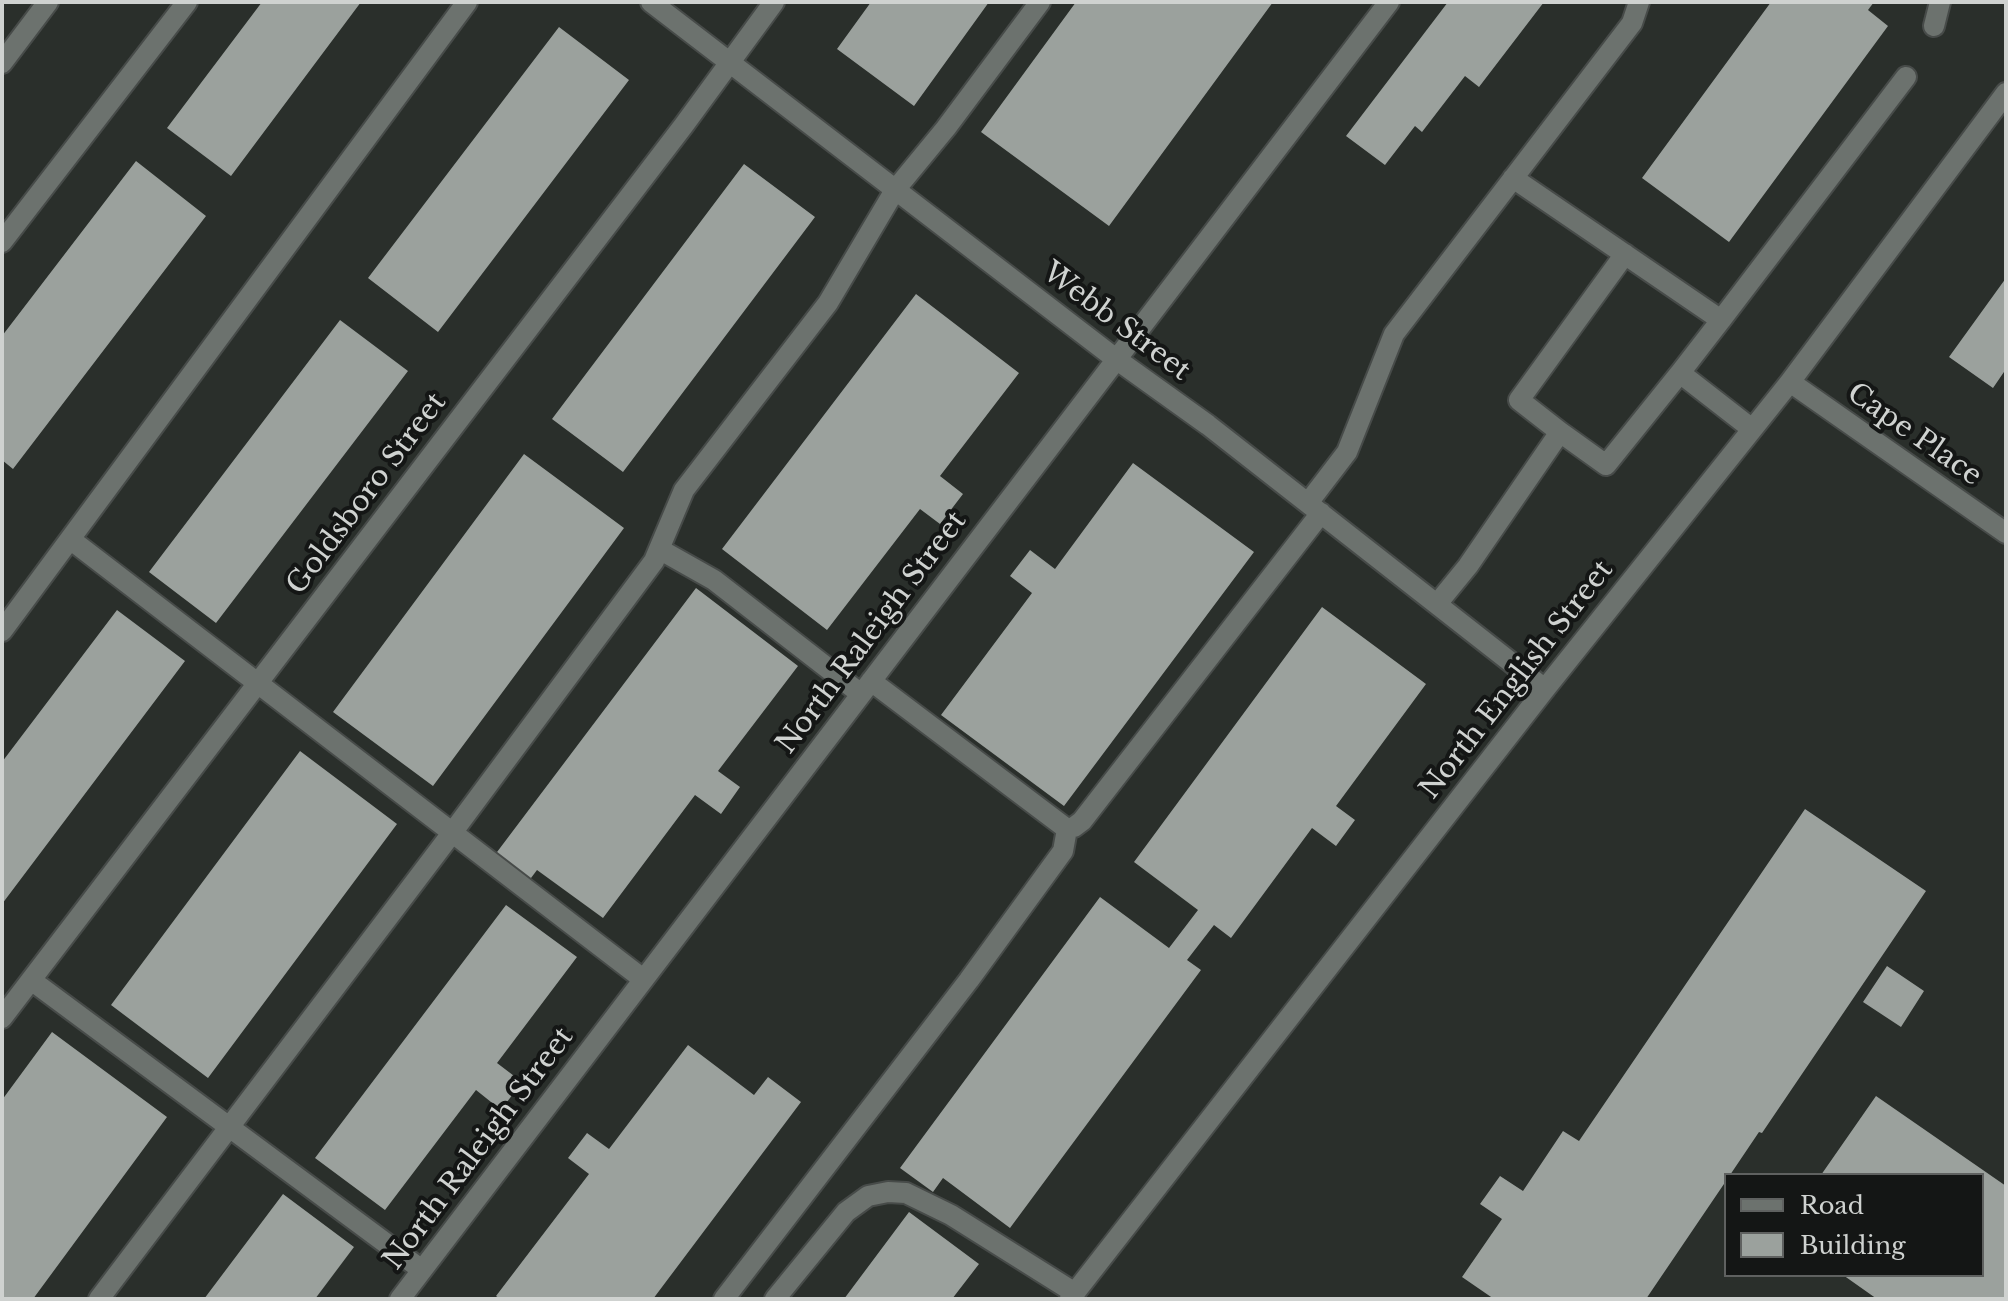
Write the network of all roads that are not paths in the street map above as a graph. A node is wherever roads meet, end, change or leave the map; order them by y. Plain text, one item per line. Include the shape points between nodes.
1 (48, 2) edge
2 (187, 2) edge
3 (467, 2) edge
4 (651, 2) edge
5 (774, 2) edge
6 (1040, 2) edge
7 (1389, 2) edge
8 (1639, 2) edge
9 (1940, 2) edge
10 (1934, 26) dead end
11 (729, 61) junction
12 (2, 63) edge
13 (1906, 77) dead end
14 (2006, 93) edge
15 (1513, 178) junction
16 (895, 190) junction
17 (2, 242) edge
18 (1625, 254) junction
19 (1721, 320) junction
20 (1116, 359) junction
21 (1680, 373) junction
22 (1790, 382) junction
23 (1752, 429) junction
24 (1560, 432) junction
25 (1314, 508) junction
26 (2006, 533) edge
27 (70, 539) junction
28 (659, 549) junction
29 (1437, 604) junction
30 (2, 631) edge
31 (256, 685) junction
32 (866, 687) junction
33 (1545, 689) junction
34 (1067, 829) junction
35 (452, 833) junction
36 (643, 979) junction
37 (31, 980) junction
38 (2, 1018) edge
39 (231, 1126) junction
40 (422, 1270) junction
41 (1072, 1296) edge
42 (99, 1299) edge
43 (400, 1299) edge
44 (724, 1299) edge
45 (775, 1299) edge

1 - 12 street
2 - 17 street
3 - 27 street
4 - 11 street, Webb Street
5 - 11 street, Goldsboro Street
6 - 16 street
7 - 20 street, North Raleigh Street
8 - 15 street via 1632,23
9 - 10 street
11 - 16 street, Webb Street
11 - 31 street, Goldsboro Street
13 - 19 street
14 - 22 street, North English Street
15 - 18 street
15 - 25 street via 1394,334 1347,452
16 - 20 street, Webb Street
16 - 28 street via 828,303 684,490
18 - 19 street
18 - 24 street via 1519,400
19 - 21 street
20 - 25 street, Webb Street
20 - 32 street, North Raleigh Street
21 - 23 street
21 - 24 street via 1606,465
22 - 23 street, North English Street
22 - 26 street, Cape Place
23 - 33 street, North English Street
24 - 29 street
25 - 29 street, Webb Street
25 - 34 street via 1082,821
27 - 30 street
27 - 31 street
28 - 32 street via 714,580
28 - 35 street
29 - 33 street, Webb Street
31 - 35 street
31 - 37 street, Goldsboro Street
32 - 34 street
32 - 36 street, North Raleigh Street
33 - 41 street, North English Street
34 - 44 street via 1063,851 969,980
35 - 36 street
35 - 39 street
36 - 40 street, North Raleigh Street
37 - 38 street, Goldsboro Street
37 - 39 street
39 - 40 street
39 - 42 street
40 - 43 street, North Raleigh Street
41 - 45 street via 951,1215 906,1193 888,1192 868,1196 846,1212

